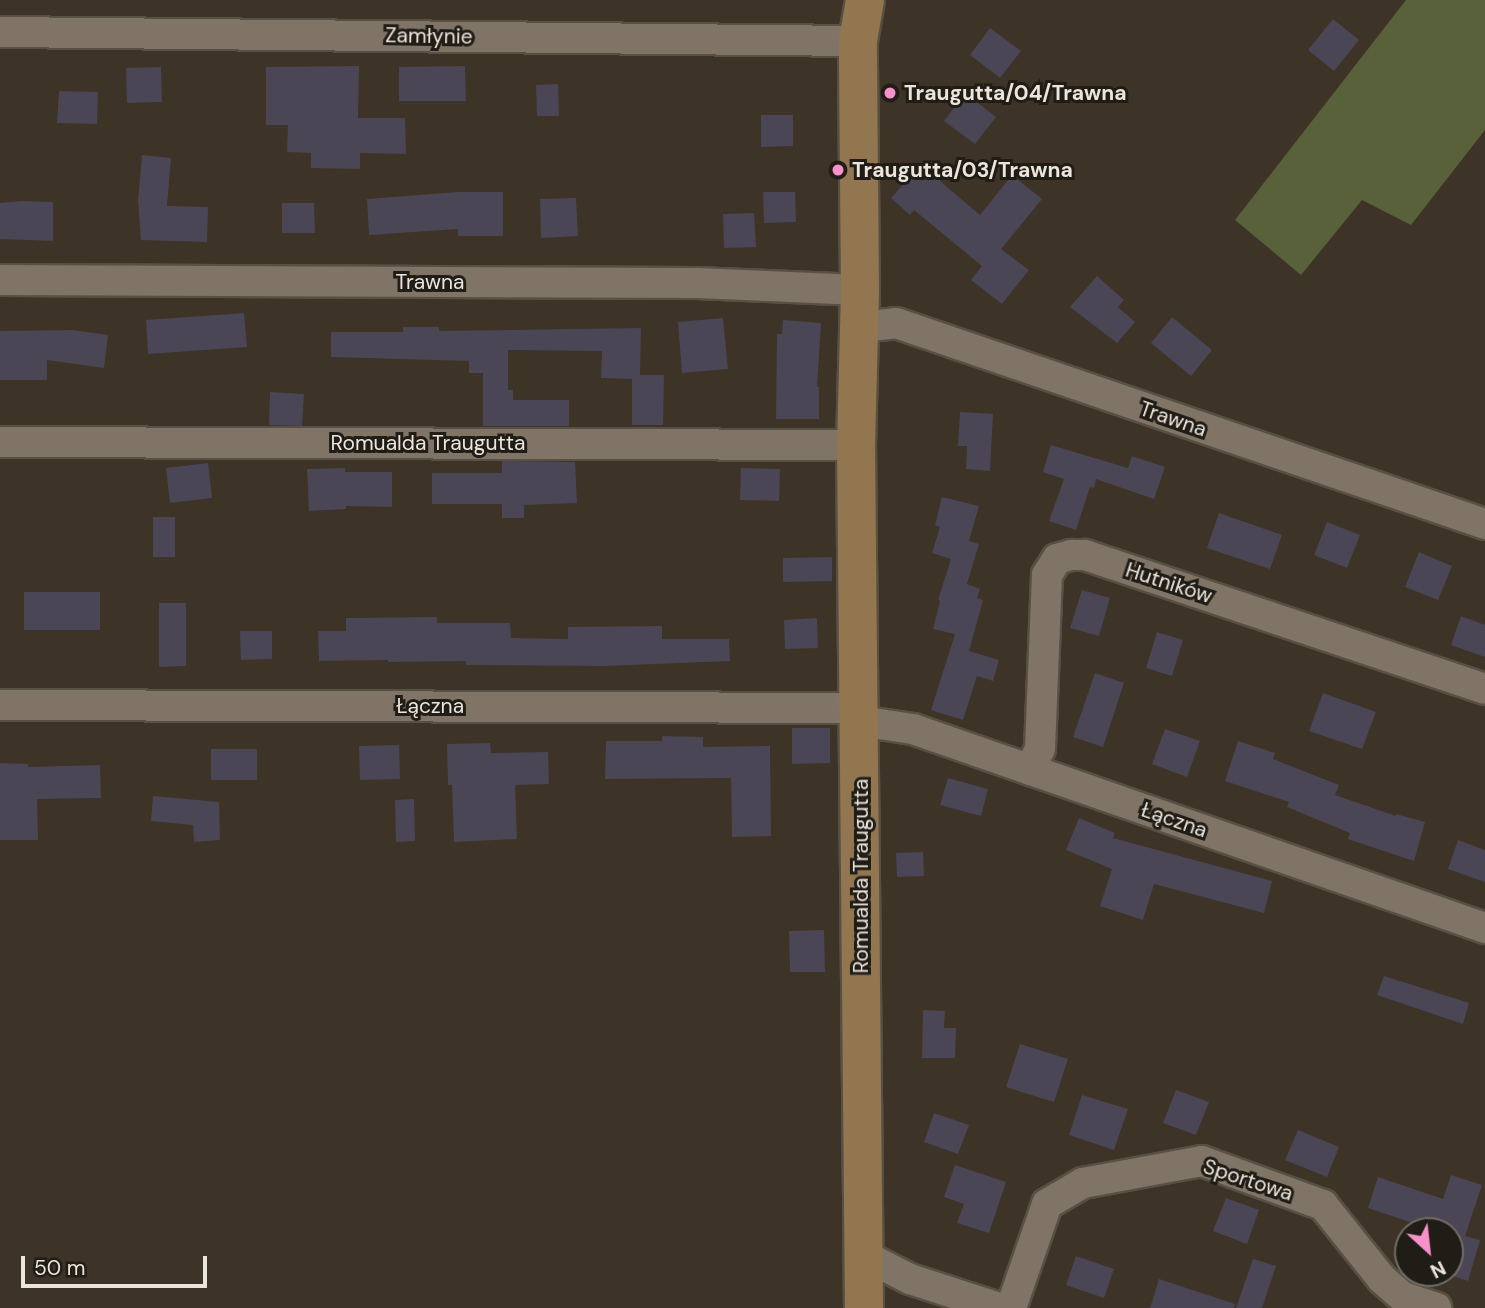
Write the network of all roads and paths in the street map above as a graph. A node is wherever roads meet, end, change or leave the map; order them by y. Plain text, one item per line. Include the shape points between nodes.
1 (865, 0) edge
2 (0, 32) edge
3 (858, 41) junction
4 (0, 280) edge
5 (860, 309) junction
6 (0, 442) edge
7 (856, 445) junction
8 (1485, 524) edge
9 (1485, 689) edge
10 (0, 705) edge
11 (860, 715) junction
12 (1030, 770) junction
13 (1485, 928) edge
14 (863, 1255) junction
15 (864, 1308) edge
16 (999, 1308) edge
17 (1012, 1308) edge
18 (1436, 1308) edge

1 - 3 main road, Romualda Traugutta
2 - 3 street, Zamłynie
3 - 5 main road, Romualda Traugutta
4 - 5 street, Trawna via 697,283
5 - 7 main road, Romualda Traugutta
5 - 8 street, Trawna
6 - 7 street, Romualda Traugutta
7 - 11 main road, Romualda Traugutta
9 - 12 street, Hutników via 1085,555 1071,555 1057,559 1047,575 1040,749
10 - 11 street, Łączna
11 - 12 street, Łączna
11 - 14 main road, Romualda Traugutta
12 - 13 street, Łączna
14 - 15 main road, Romualda Traugutta
14 - 16 street via 910,1279
17 - 18 street, Sportowa via 1047,1204 1083,1184 1202,1161 1323,1205 1381,1279 1403,1297

